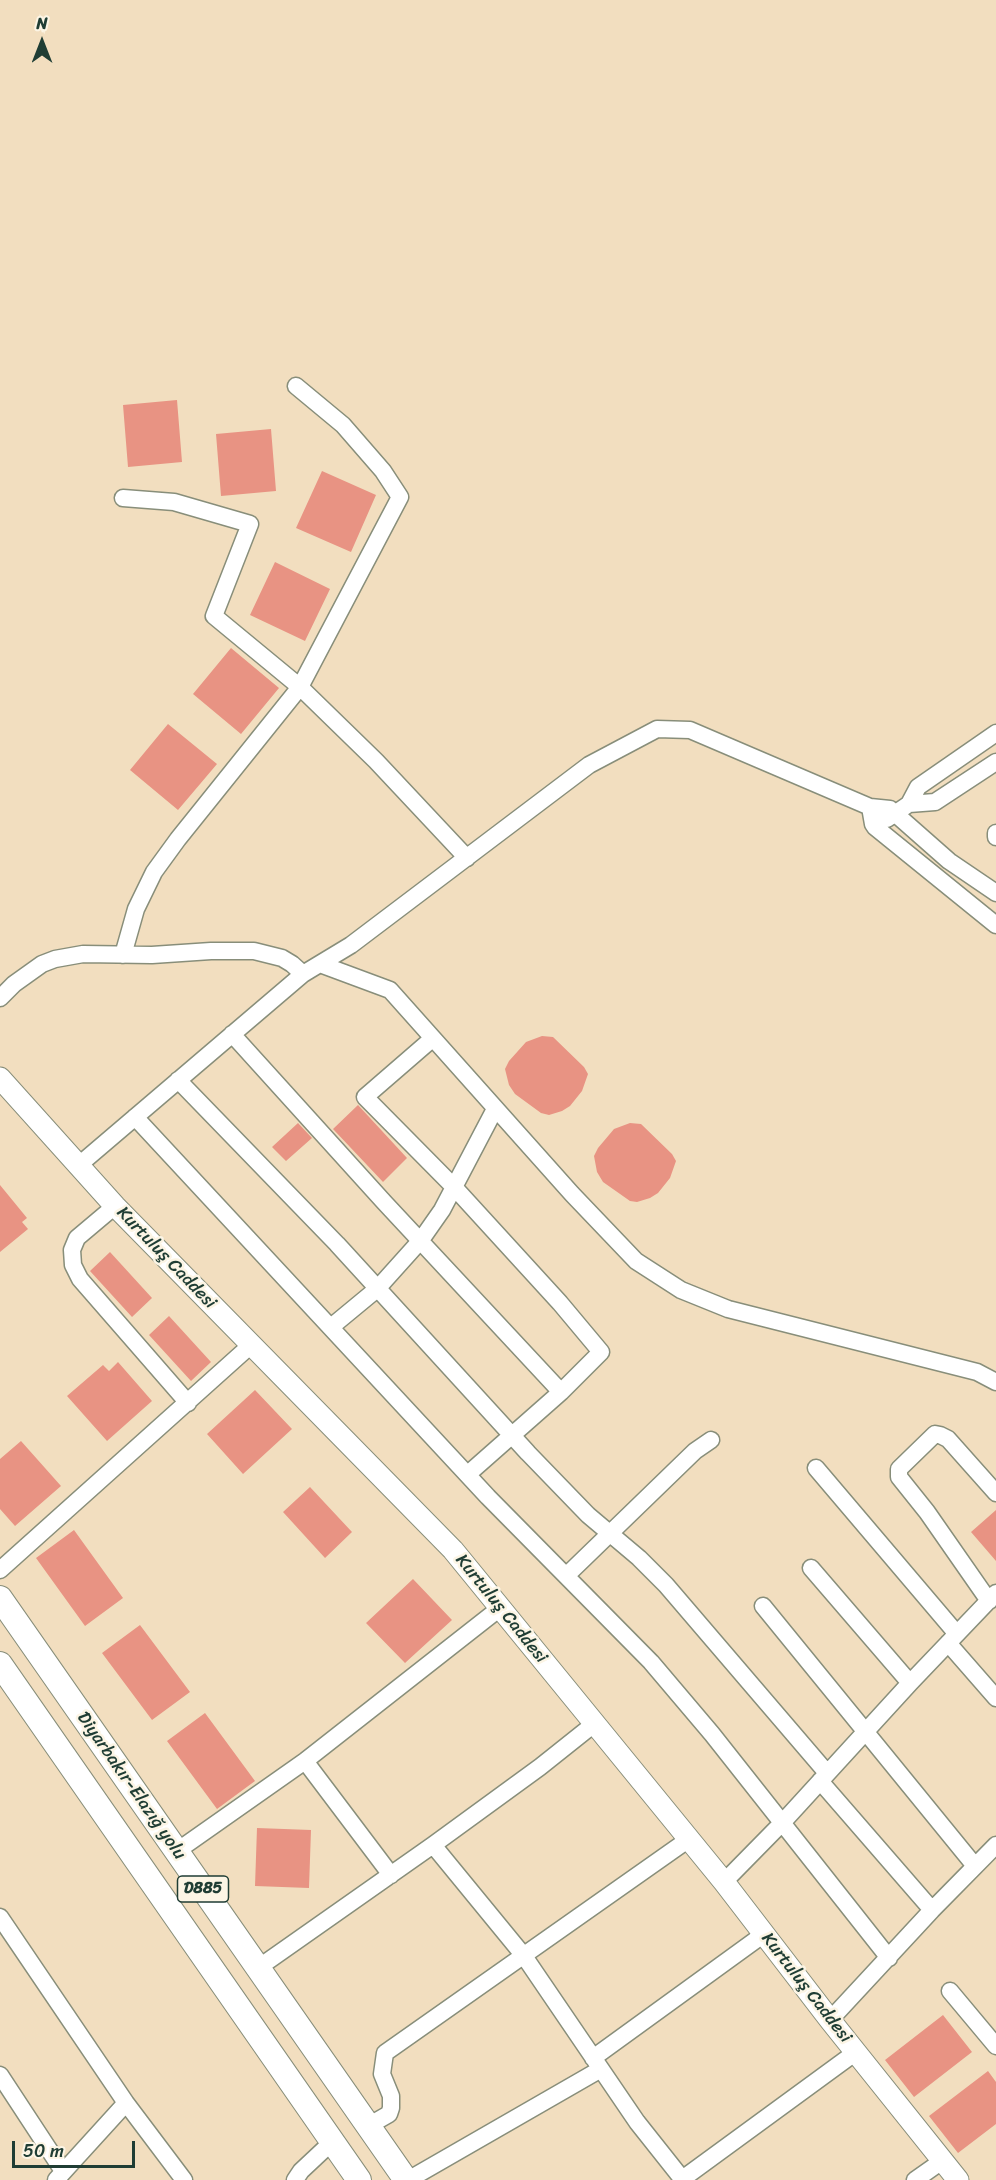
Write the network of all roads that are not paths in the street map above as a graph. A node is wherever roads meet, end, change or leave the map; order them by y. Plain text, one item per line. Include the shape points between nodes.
1 (296, 386) dead end
2 (123, 498) dead end
3 (300, 687) junction
4 (996, 733) edge
5 (996, 762) edge
6 (870, 807) junction
7 (902, 809) junction
8 (875, 827) junction
9 (466, 858) junction
10 (996, 893) edge
11 (996, 925) edge
12 (123, 955) junction
13 (320, 964) junction
14 (303, 974) junction
15 (0, 998) edge
16 (232, 1034) junction
17 (432, 1039) junction
18 (0, 1078) edge
19 (178, 1080) junction
20 (495, 1109) junction
21 (135, 1117) junction
22 (79, 1165) junction
23 (454, 1187) junction
24 (115, 1206) junction
25 (420, 1240) junction
26 (377, 1289) junction
27 (332, 1327) junction
28 (251, 1345) junction
29 (996, 1382) edge
30 (561, 1392) junction
31 (188, 1403) junction
32 (512, 1435) junction
33 (711, 1440) dead end
34 (816, 1468) dead end
35 (468, 1474) junction
36 (996, 1493) edge
37 (609, 1532) junction
38 (811, 1568) dead end
39 (0, 1570) edge
40 (567, 1575) junction
41 (992, 1597) edge
42 (0, 1598) edge
43 (764, 1606) dead end
44 (500, 1608) junction
45 (953, 1638) junction
46 (0, 1664) edge
47 (910, 1683) junction
48 (996, 1698) edge
49 (594, 1724) junction
50 (865, 1732) junction
51 (305, 1761) junction
52 (823, 1777) junction
53 (782, 1823) junction
54 (689, 1839) junction
55 (433, 1845) junction
56 (995, 1848) edge
57 (177, 1851) junction
58 (975, 1866) junction
59 (391, 1875) junction
60 (724, 1882) junction
61 (932, 1910) junction
62 (0, 1917) edge
63 (764, 1934) junction
64 (524, 1956) junction
65 (889, 1958) junction
66 (258, 1968) junction
67 (950, 1991) dead end
68 (830, 2020) junction
69 (996, 2046) edge
70 (856, 2052) junction
71 (597, 2064) junction
72 (0, 2075) edge
73 (126, 2103) junction
74 (368, 2126) junction
75 (333, 2142) junction
76 (942, 2161) junction
77 (59, 2175) edge
78 (358, 2179) edge
79 (184, 2180) edge
80 (295, 2180) edge
81 (407, 2180) edge
82 (682, 2180) edge
83 (915, 2180) edge
84 (958, 2180) edge

1 - 3 street via 350,433 400,497
2 - 3 street via 174,502 250,524 214,616
3 - 9 street
3 - 12 street via 154,872 136,909
4 - 7 street via 918,787
5 - 7 street via 935,802
6 - 7 street
6 - 8 street
6 - 9 street via 690,730 657,729 589,765
7 - 8 street
7 - 10 street via 949,861
8 - 11 street
9 - 13 street
12 - 14 street via 254,951 282,958
12 - 15 street via 83,954 55,959 27,973
13 - 14 street
13 - 17 street via 390,990
14 - 16 street
16 - 19 street
16 - 25 street
17 - 20 street
17 - 23 street via 365,1097
18 - 22 main road, Kurtuluş Caddesi
19 - 21 street
19 - 26 street
20 - 23 street
20 - 29 street via 636,1260 681,1290 728,1309 977,1372
21 - 22 street
21 - 27 street
22 - 24 main road, Kurtuluş Caddesi
23 - 25 street
23 - 30 street via 601,1352
24 - 28 main road, Kurtuluş Caddesi
24 - 31 street via 77,1238 72,1250 73,1265 80,1279
25 - 26 street
25 - 30 street
26 - 27 street
26 - 32 street
27 - 35 street
28 - 31 street
28 - 44 main road, Kurtuluş Caddesi via 453,1550
30 - 32 street
31 - 39 street
32 - 35 street
32 - 37 street
33 - 37 street
34 - 45 street
35 - 40 street
36 - 41 street via 940,1435 935,1434 898,1469 899,1477
37 - 40 street
37 - 52 street via 666,1585
38 - 47 street
40 - 53 street via 682,1697
41 - 45 street
42 - 57 highway, Diyarbakır-Elazığ yolu / D885
43 - 50 street
44 - 49 main road, Kurtuluş Caddesi
44 - 51 street
45 - 47 street
45 - 48 street
46 - 75 highway, Diyarbakır-Elazığ yolu / D885
47 - 50 street
49 - 54 main road, Kurtuluş Caddesi
49 - 55 street
50 - 52 street
50 - 58 street
51 - 57 street
51 - 59 street
52 - 53 street
52 - 61 street
53 - 60 street
53 - 65 street
54 - 60 main road, Kurtuluş Caddesi
54 - 64 street
55 - 59 street
55 - 64 street
56 - 58 street
57 - 66 highway, Diyarbakır-Elazığ yolu / D885
58 - 61 street
59 - 66 street
60 - 63 main road, Kurtuluş Caddesi
61 - 65 street
62 - 73 street
63 - 68 main road, Kurtuluş Caddesi
63 - 71 street
64 - 71 street
64 - 74 street via 385,2053 382,2074 392,2108
65 - 68 street
66 - 74 highway, Diyarbakır-Elazığ yolu / D885
67 - 69 street
68 - 70 main road, Kurtuluş Caddesi
70 - 76 main road, Kurtuluş Caddesi
70 - 82 street
71 - 81 street
71 - 82 street
72 - 77 street
73 - 77 street
73 - 79 street
74 - 81 highway, Diyarbakır-Elazığ yolu / D885
75 - 78 highway, Diyarbakır-Elazığ yolu / D885
75 - 80 street
76 - 83 street
76 - 84 main road, Kurtuluş Caddesi

